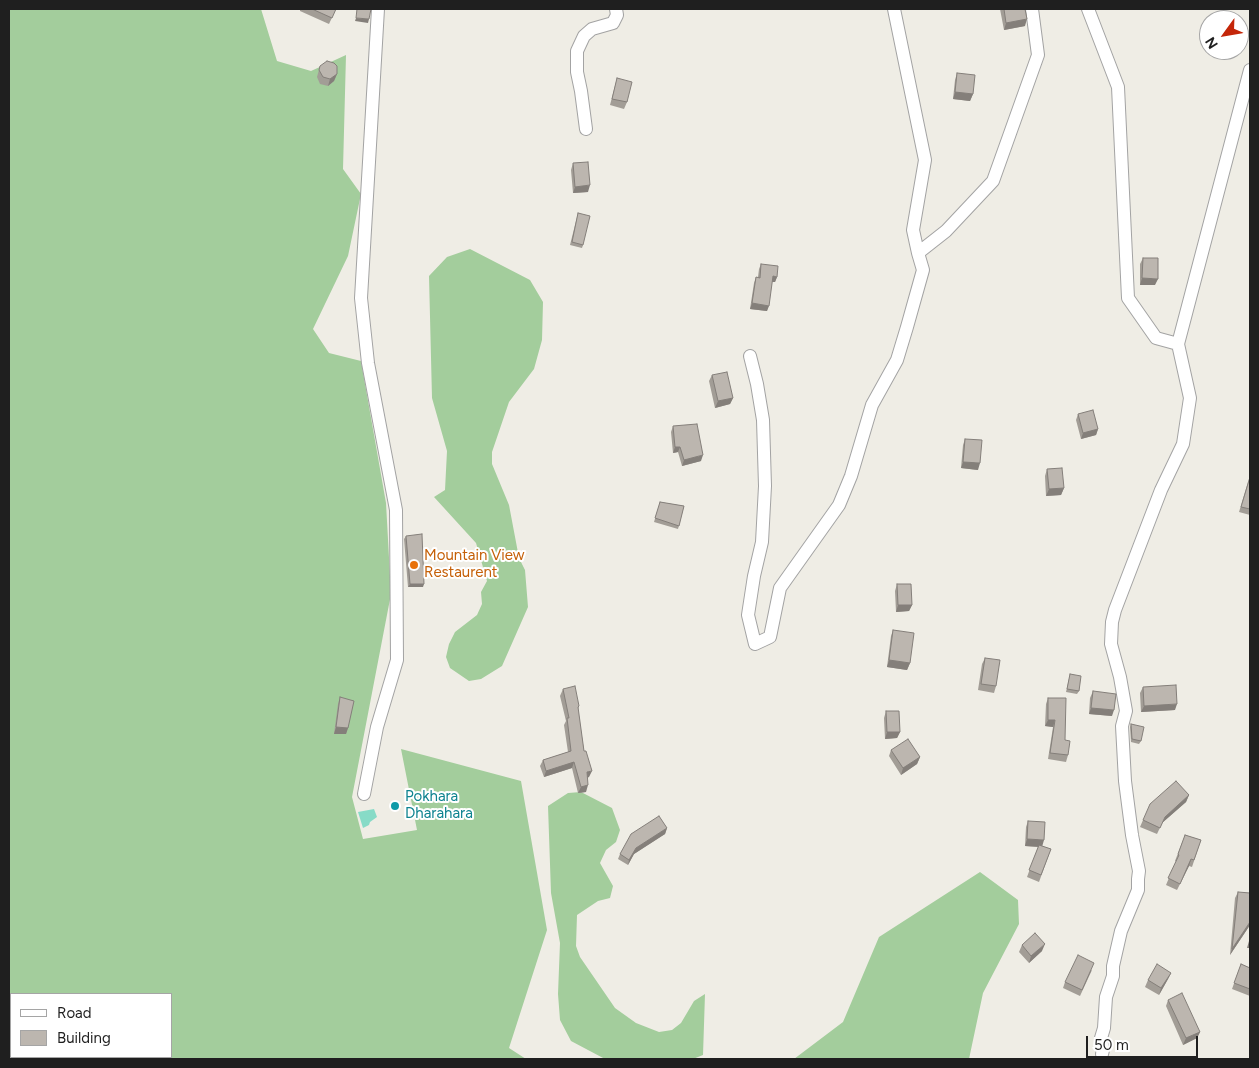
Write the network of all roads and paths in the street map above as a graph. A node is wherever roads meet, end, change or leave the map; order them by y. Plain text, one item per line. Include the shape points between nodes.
1 (378, 9) edge
2 (616, 9) edge
3 (894, 9) edge
4 (1032, 9) edge
5 (1088, 9) edge
6 (1250, 70) edge
7 (586, 129) dead end
8 (918, 253) junction
9 (1178, 344) junction
10 (750, 356) dead end
11 (364, 794) dead end
12 (1102, 1054) dead end

1 - 11 street via 362,298 368,363 396,510 397,660 377,727
2 - 7 street via 613,23 592,29 584,36 577,52 576,72
3 - 8 street via 925,160 912,230
4 - 8 street via 1038,55 993,181 946,231
5 - 9 street via 1118,87 1128,298 1156,338
6 - 9 street
8 - 10 street via 923,270 905,335 897,360 872,405 839,505 780,588 770,637 755,644 748,615 762,542 765,486 763,420
9 - 12 street via 1190,398 1183,444 1161,490 1112,622 1111,644 1126,711 1122,726 1123,764 1139,871 1138,890 1121,931 1106,997

